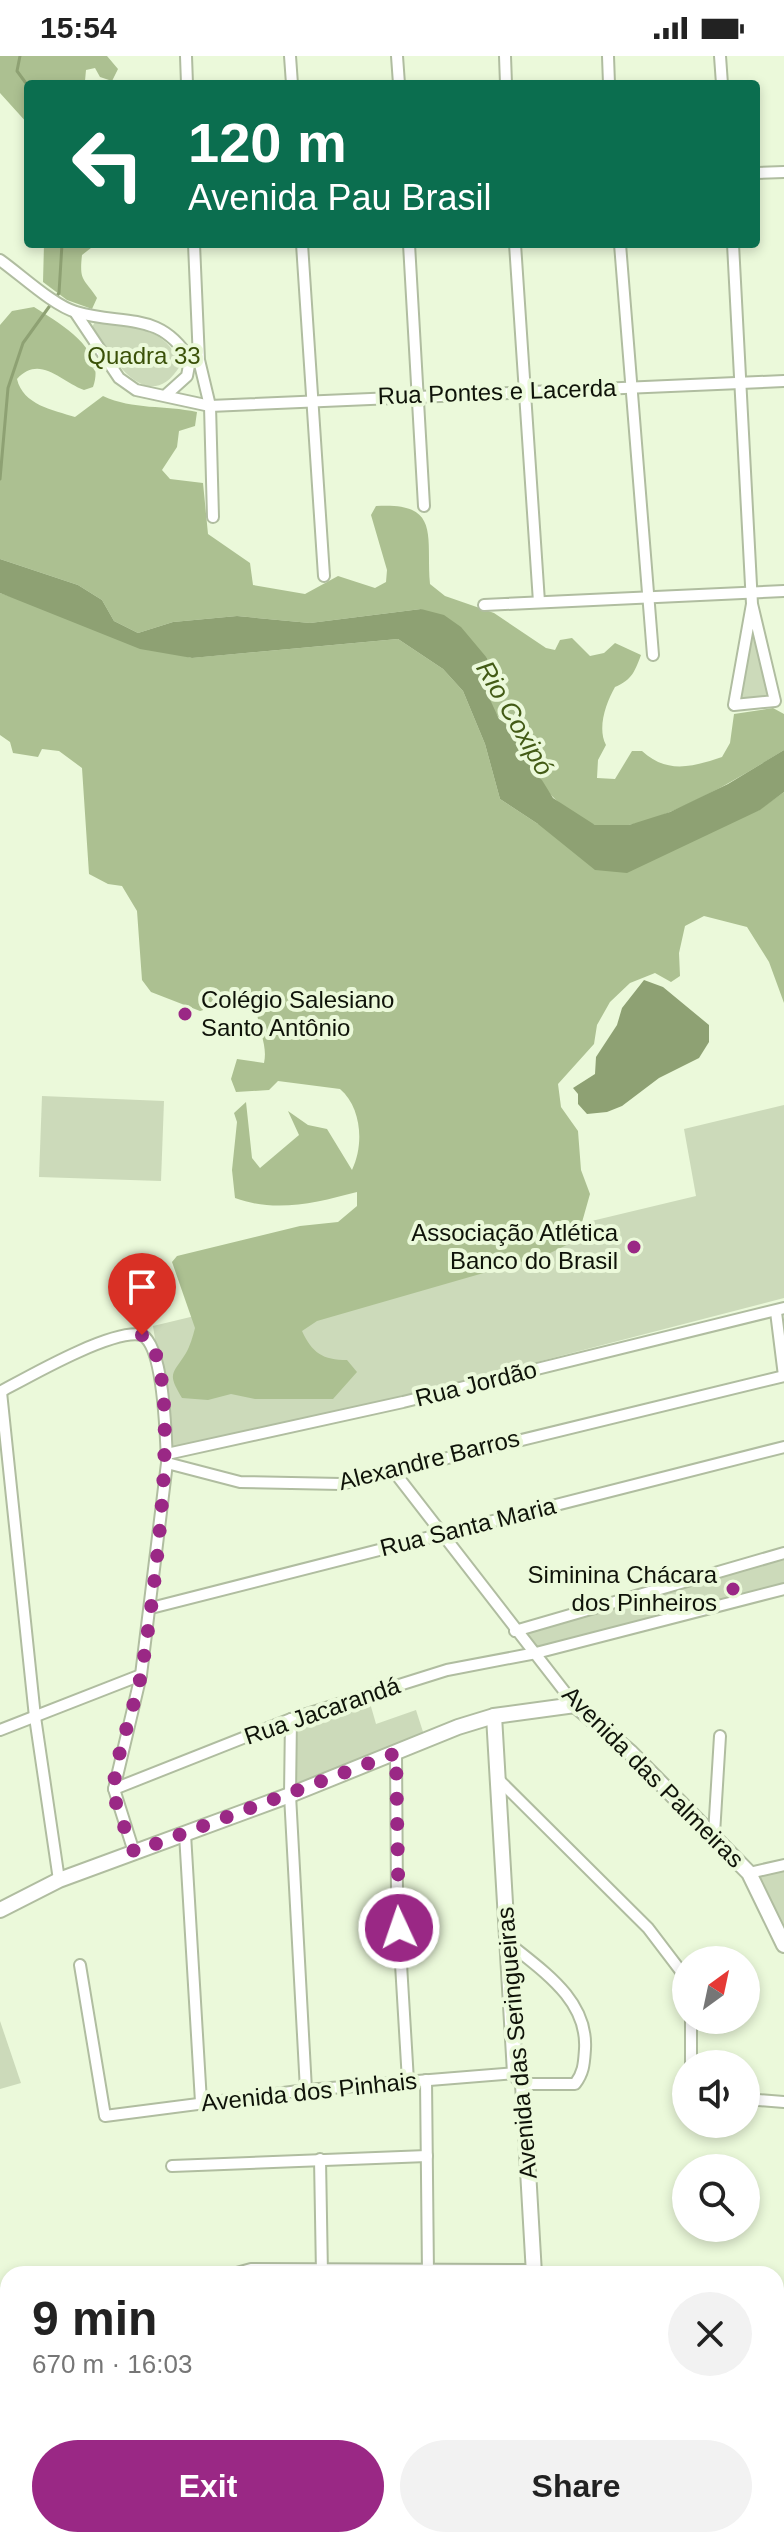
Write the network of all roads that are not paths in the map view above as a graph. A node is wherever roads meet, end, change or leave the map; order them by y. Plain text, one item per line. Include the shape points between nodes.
1 (186, 56) edge
2 (290, 56) edge
3 (397, 56) edge
4 (505, 56) edge
5 (608, 56) edge
6 (720, 56) edge
7 (187, 80) edge
8 (292, 80) edge
9 (399, 80) edge
10 (506, 80) edge
11 (609, 80) edge
12 (722, 80) edge
13 (784, 172) edge
14 (760, 173) edge
15 (194, 248) edge
16 (302, 248) edge
17 (409, 248) edge
18 (515, 248) edge
19 (620, 248) edge
20 (733, 248) edge
21 (0, 260) edge
22 (71, 310) junction
23 (194, 360) junction
24 (784, 381) edge
25 (742, 383) junction
26 (631, 387) junction
27 (523, 392) junction
28 (167, 394) junction
29 (418, 395) junction
30 (313, 400) junction
31 (210, 406) junction
32 (424, 506) dead end
33 (213, 517) dead end
34 (324, 576) dead end
35 (784, 591) edge
36 (751, 592) junction
37 (647, 597) junction
38 (539, 602) junction
39 (752, 604) junction
40 (484, 605) dead end
41 (653, 655) dead end
42 (780, 1310) edge
43 (784, 1376) edge
44 (0, 1392) edge
45 (784, 1447) edge
46 (167, 1458) junction
47 (392, 1469) junction
48 (444, 1533) junction
49 (784, 1553) edge
50 (784, 1589) edge
51 (151, 1608) junction
52 (515, 1631) junction
53 (536, 1653) junction
54 (141, 1675) junction
55 (575, 1705) junction
56 (494, 1716) junction
57 (35, 1717) junction
58 (291, 1719) junction
59 (0, 1730) edge
60 (720, 1736) dead end
61 (396, 1753) junction
62 (498, 1779) junction
63 (114, 1789) junction
64 (290, 1795) junction
65 (185, 1834) junction
66 (714, 1834) junction
67 (134, 1852) junction
68 (784, 1865) edge
69 (749, 1873) junction
70 (59, 1880) junction
71 (0, 1910) edge
72 (506, 1941) junction
73 (784, 1946) edge
74 (672, 1960) edge
75 (80, 1965) dead end
76 (519, 2078) junction
77 (426, 2080) junction
78 (408, 2081) junction
79 (306, 2090) junction
80 (760, 2100) edge
81 (201, 2102) junction
82 (784, 2102) edge
83 (427, 2156) junction
84 (320, 2159) junction
85 (172, 2166) dead end
86 (321, 2266) edge
87 (428, 2266) edge
88 (534, 2266) edge

1 - 7 street
2 - 8 street
3 - 9 street
4 - 10 street
5 - 11 street
6 - 12 street
13 - 14 street
15 - 23 street
16 - 30 street
17 - 29 street
18 - 27 street
19 - 26 street
20 - 25 street
21 - 22 street
22 - 23 street via 157,327
22 - 28 street, Rua Pontes e Lacerda via 119,378 136,390
23 - 28 street via 187,376
23 - 31 street
24 - 25 street, Rua Pontes e Lacerda
25 - 26 street, Rua Pontes e Lacerda
25 - 36 street
26 - 27 street, Rua Pontes e Lacerda
26 - 37 street
27 - 29 street, Rua Pontes e Lacerda
27 - 38 street
28 - 31 street, Rua Pontes e Lacerda
29 - 30 street, Rua Pontes e Lacerda
29 - 32 street
30 - 31 street, Rua Pontes e Lacerda
30 - 34 street
31 - 33 street
35 - 36 street
36 - 37 street
36 - 39 street
37 - 38 street
37 - 41 street
38 - 40 street
39 - 39 street via 775,701 734,705 739,676
42 - 43 street
42 - 46 street, Rua Jordão
43 - 47 street, Alexandre Barros
44 - 46 street via 49,1365 126,1335 142,1335 153,1345
44 - 57 street
45 - 48 street, Rua Santa Maria
46 - 47 street, Alexandre Barros via 240,1482 289,1485 341,1484
46 - 51 street
47 - 48 street, Avenida das Palmeiras
48 - 51 street, Rua Santa Maria
48 - 52 street, Avenida das Palmeiras
49 - 52 street
50 - 53 street, Rua Jacarandá
51 - 54 street
52 - 53 street, Avenida das Palmeiras
53 - 55 street, Avenida das Palmeiras
53 - 58 street, Rua Jacarandá via 447,1670
54 - 57 street
54 - 63 street
55 - 56 street
55 - 66 street, Avenida das Palmeiras
56 - 61 street
56 - 62 street, Avenida das Seringueiras
57 - 59 street
57 - 70 street
58 - 63 street, Rua Jacarandá
58 - 64 street
60 - 66 street
61 - 64 street
61 - 78 street
62 - 72 street, Avenida das Seringueiras
62 - 74 street via 648,1928
63 - 67 street
64 - 65 street
64 - 79 street
65 - 67 street
65 - 81 street
66 - 69 street, Avenida das Palmeiras
67 - 70 street
68 - 69 street
69 - 73 street, Avenida das Palmeiras
70 - 71 street
72 - 76 street, Avenida das Seringueiras
72 - 76 street, Avenida dos Pinhais via 569,1996 586,2039 583,2073 575,2084
75 - 81 street, Avenida dos Pinhais via 105,2116
76 - 77 street, Avenida dos Pinhais
76 - 88 street, Avenida das Seringueiras
77 - 78 street, Avenida dos Pinhais
77 - 83 street
78 - 79 street, Avenida dos Pinhais
79 - 81 street, Avenida dos Pinhais
80 - 82 street
83 - 84 street
83 - 87 street
84 - 85 street
84 - 86 street

